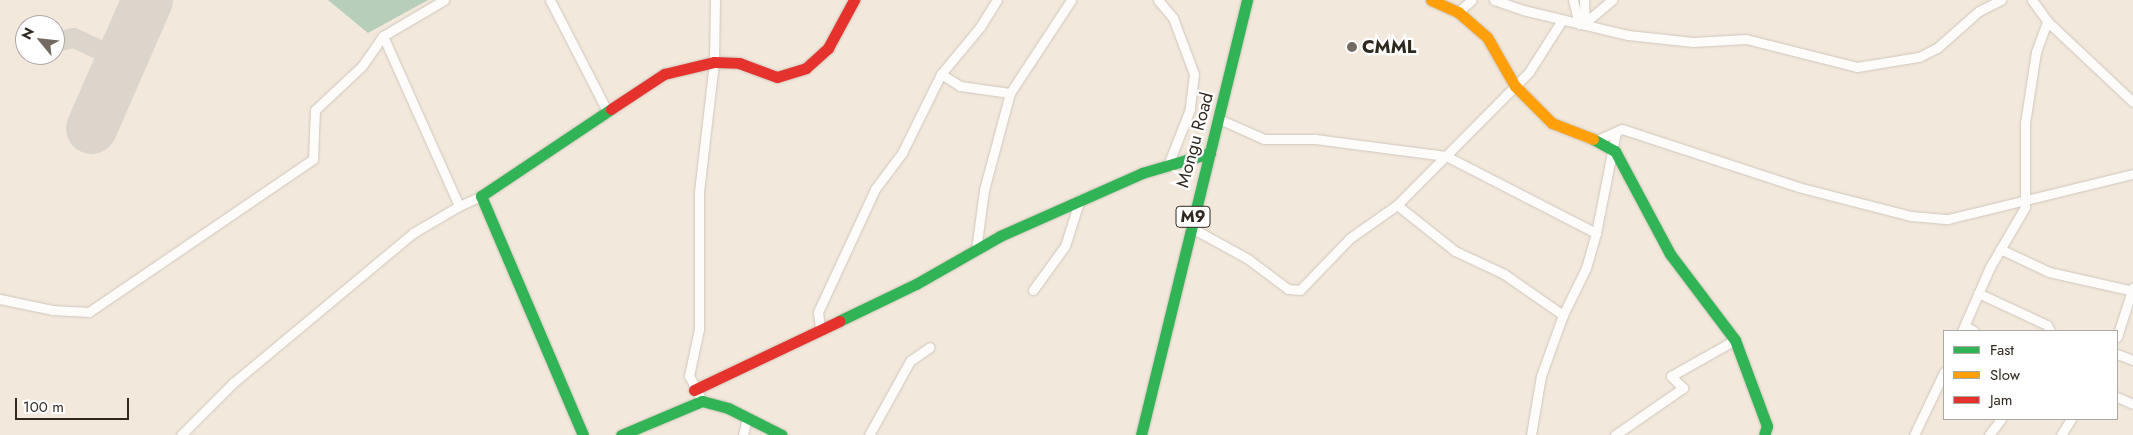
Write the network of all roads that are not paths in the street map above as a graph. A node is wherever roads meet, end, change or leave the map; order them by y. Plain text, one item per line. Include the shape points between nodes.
1 (444, 0) edge
2 (550, 0) edge
3 (715, 0) edge
4 (854, 0) edge
5 (997, 0) edge
6 (1071, 0) edge
7 (1158, 0) edge
8 (1247, 0) edge
9 (1431, 0) edge
10 (1472, 0) edge
11 (1494, 0) edge
12 (1573, 0) edge
13 (1584, 0) edge
14 (1612, 0) edge
15 (2001, 0) edge
16 (2032, 0) edge
17 (1458, 12) junction
18 (1562, 20) junction
19 (2047, 21) junction
20 (1583, 24) junction
21 (384, 36) junction
22 (714, 62) junction
23 (941, 74) junction
24 (1515, 86) junction
25 (1010, 93) junction
26 (2133, 102) edge
27 (607, 111) junction
28 (1219, 119) junction
29 (1616, 132) junction
30 (1597, 140) junction
31 (1615, 151) junction
32 (1210, 153) junction
33 (1446, 156) junction
34 (1168, 164) junction
35 (2133, 174) edge
36 (481, 196) junction
37 (1080, 199) junction
38 (2026, 201) junction
39 (1397, 205) junction
40 (459, 206) junction
41 (1190, 226) junction
42 (1596, 233) junction
43 (2000, 249) junction
44 (976, 250) junction
45 (2133, 289) edge
46 (1034, 290) dead end
47 (1978, 293) junction
48 (0, 299) edge
49 (1563, 315) junction
50 (820, 328) junction
51 (1964, 328) edge
52 (2050, 330) edge
53 (2118, 334) edge
54 (1735, 340) junction
55 (930, 347) dead end
56 (2118, 354) edge
57 (2133, 360) edge
58 (1943, 374) edge
59 (694, 390) junction
60 (2118, 397) edge
61 (702, 401) junction
62 (2133, 404) edge
63 (747, 417) junction
64 (2000, 420) edge
65 (2070, 420) edge
66 (181, 435) edge
67 (583, 435) edge
68 (621, 435) edge
69 (743, 435) edge
70 (782, 435) edge
71 (869, 435) edge
72 (1141, 435) edge
73 (1531, 435) edge
74 (1615, 435) edge
75 (1764, 435) edge
76 (1914, 435) edge
77 (1989, 435) edge
78 (2061, 435) edge

1 - 21 street
2 - 27 street
3 - 22 street
4 - 22 street via 828,48 806,68 777,77 738,64
5 - 23 street via 980,27
6 - 25 street
7 - 34 street via 1174,18 1194,74 1190,109
8 - 28 street, Mongu Road / M9
9 - 17 street
10 - 17 street
11 - 18 street
12 - 20 street
13 - 20 street
14 - 20 street
15 - 20 street via 1979,12 1937,48 1919,57 1857,67 1746,39 1693,42 1628,35
16 - 19 street
17 - 24 street via 1487,37
18 - 20 street
18 - 24 street via 1539,60
19 - 26 street
19 - 38 street via 2036,52 2025,123 2023,167
21 - 40 street
21 - 48 street via 362,66 316,110 313,159 89,312 52,310
22 - 27 street via 664,74
22 - 59 street via 699,192 699,329 689,376
23 - 25 street via 960,86
23 - 50 street via 902,153 875,189 818,312
24 - 30 street via 1552,123
24 - 33 street
25 - 44 street via 984,190
27 - 36 street
28 - 32 street, Mongu Road / M9
28 - 33 street via 1264,139 1315,139
29 - 30 street
29 - 31 street
29 - 38 street via 1622,129 1754,175 1910,216 1948,218
30 - 31 street
31 - 42 street via 1603,189
31 - 54 street via 1670,254
32 - 34 street
32 - 41 street, Mongu Road / M9
33 - 39 street
33 - 42 street
34 - 37 street
35 - 38 street
36 - 40 street
36 - 67 street
37 - 44 street
37 - 46 street via 1065,246
38 - 43 street
39 - 41 street via 1350,238 1300,290 1288,289 1241,255
39 - 49 street via 1455,252 1504,274
40 - 66 street via 413,232 233,383
41 - 72 street, Mongu Road / M9
42 - 49 street via 1586,268
43 - 45 street via 2049,272
43 - 47 street
44 - 50 street via 916,284
45 - 53 street
47 - 51 street
47 - 52 street via 2047,325
49 - 73 street via 1541,376
50 - 59 street
54 - 74 street via 1671,376 1683,388
54 - 75 street via 1768,426
55 - 71 street via 910,361
56 - 57 street
58 - 76 street
59 - 61 street
60 - 62 street
61 - 63 street
61 - 68 street
63 - 69 street
63 - 70 street
64 - 77 street
65 - 78 street

